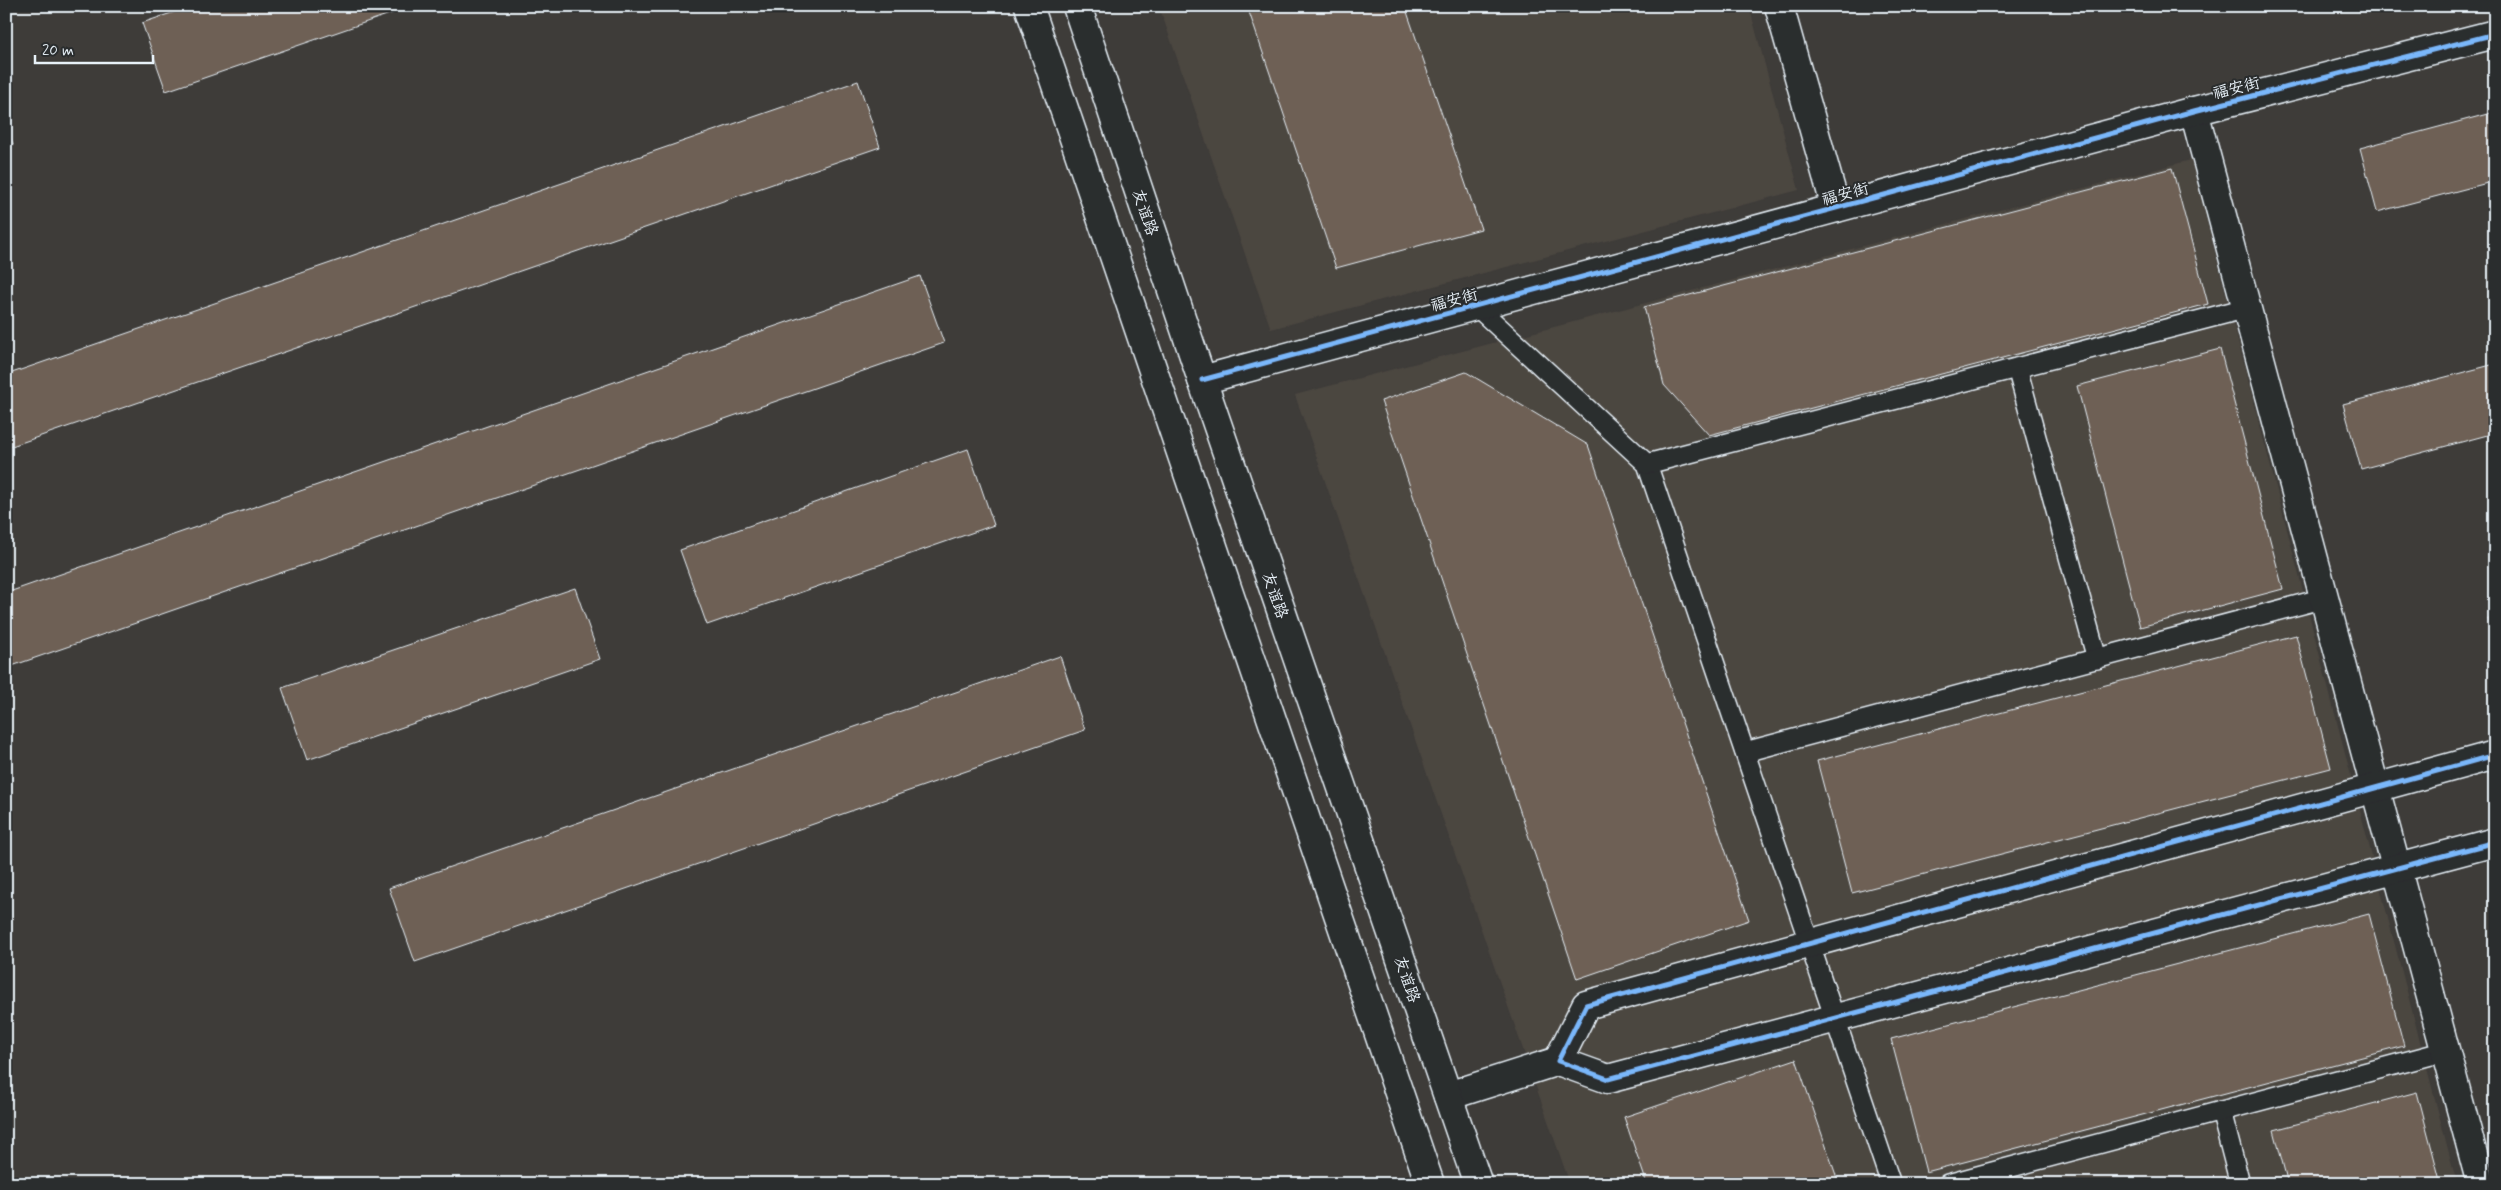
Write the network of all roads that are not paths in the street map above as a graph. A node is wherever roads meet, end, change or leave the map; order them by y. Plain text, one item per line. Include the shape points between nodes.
1 (1029, 6) edge
2 (1077, 6) edge
3 (1779, 6) edge
4 (2495, 34) edge
5 (2194, 111) junction
6 (1836, 208) junction
7 (1476, 306) junction
8 (2247, 308) junction
9 (2017, 368) junction
10 (1202, 380) junction
11 (1647, 464) junction
12 (2324, 598) junction
13 (2097, 659) junction
14 (1744, 752) junction
15 (2495, 755) edge
16 (2375, 788) junction
17 (2495, 842) edge
18 (2397, 868) junction
19 (2446, 1051) junction
20 (1558, 1061) junction
21 (1448, 1096) junction
22 (2221, 1111) junction
23 (1430, 1184) edge
24 (1478, 1184) edge
25 (1891, 1184) edge
26 (1948, 1184) edge
27 (2240, 1184) edge
28 (2481, 1184) edge

1 - 23 street
2 - 10 street, 友谊路
3 - 6 street
4 - 5 street, 福安街
5 - 6 street, 福安街
5 - 8 street
6 - 7 street, 福安街
7 - 10 street, 福安街
7 - 11 lane
8 - 9 lane
8 - 12 street
9 - 11 lane
9 - 13 lane
10 - 21 street, 友谊路
11 - 14 lane
12 - 13 lane
12 - 16 street
13 - 14 lane
14 - 25 lane
15 - 16 street
16 - 18 street
16 - 20 street via 1586,1005
17 - 18 street
18 - 19 street
18 - 20 street via 1608,1079
19 - 22 lane
19 - 28 street
20 - 21 street
21 - 24 street, 友谊路
22 - 26 lane
22 - 27 lane

